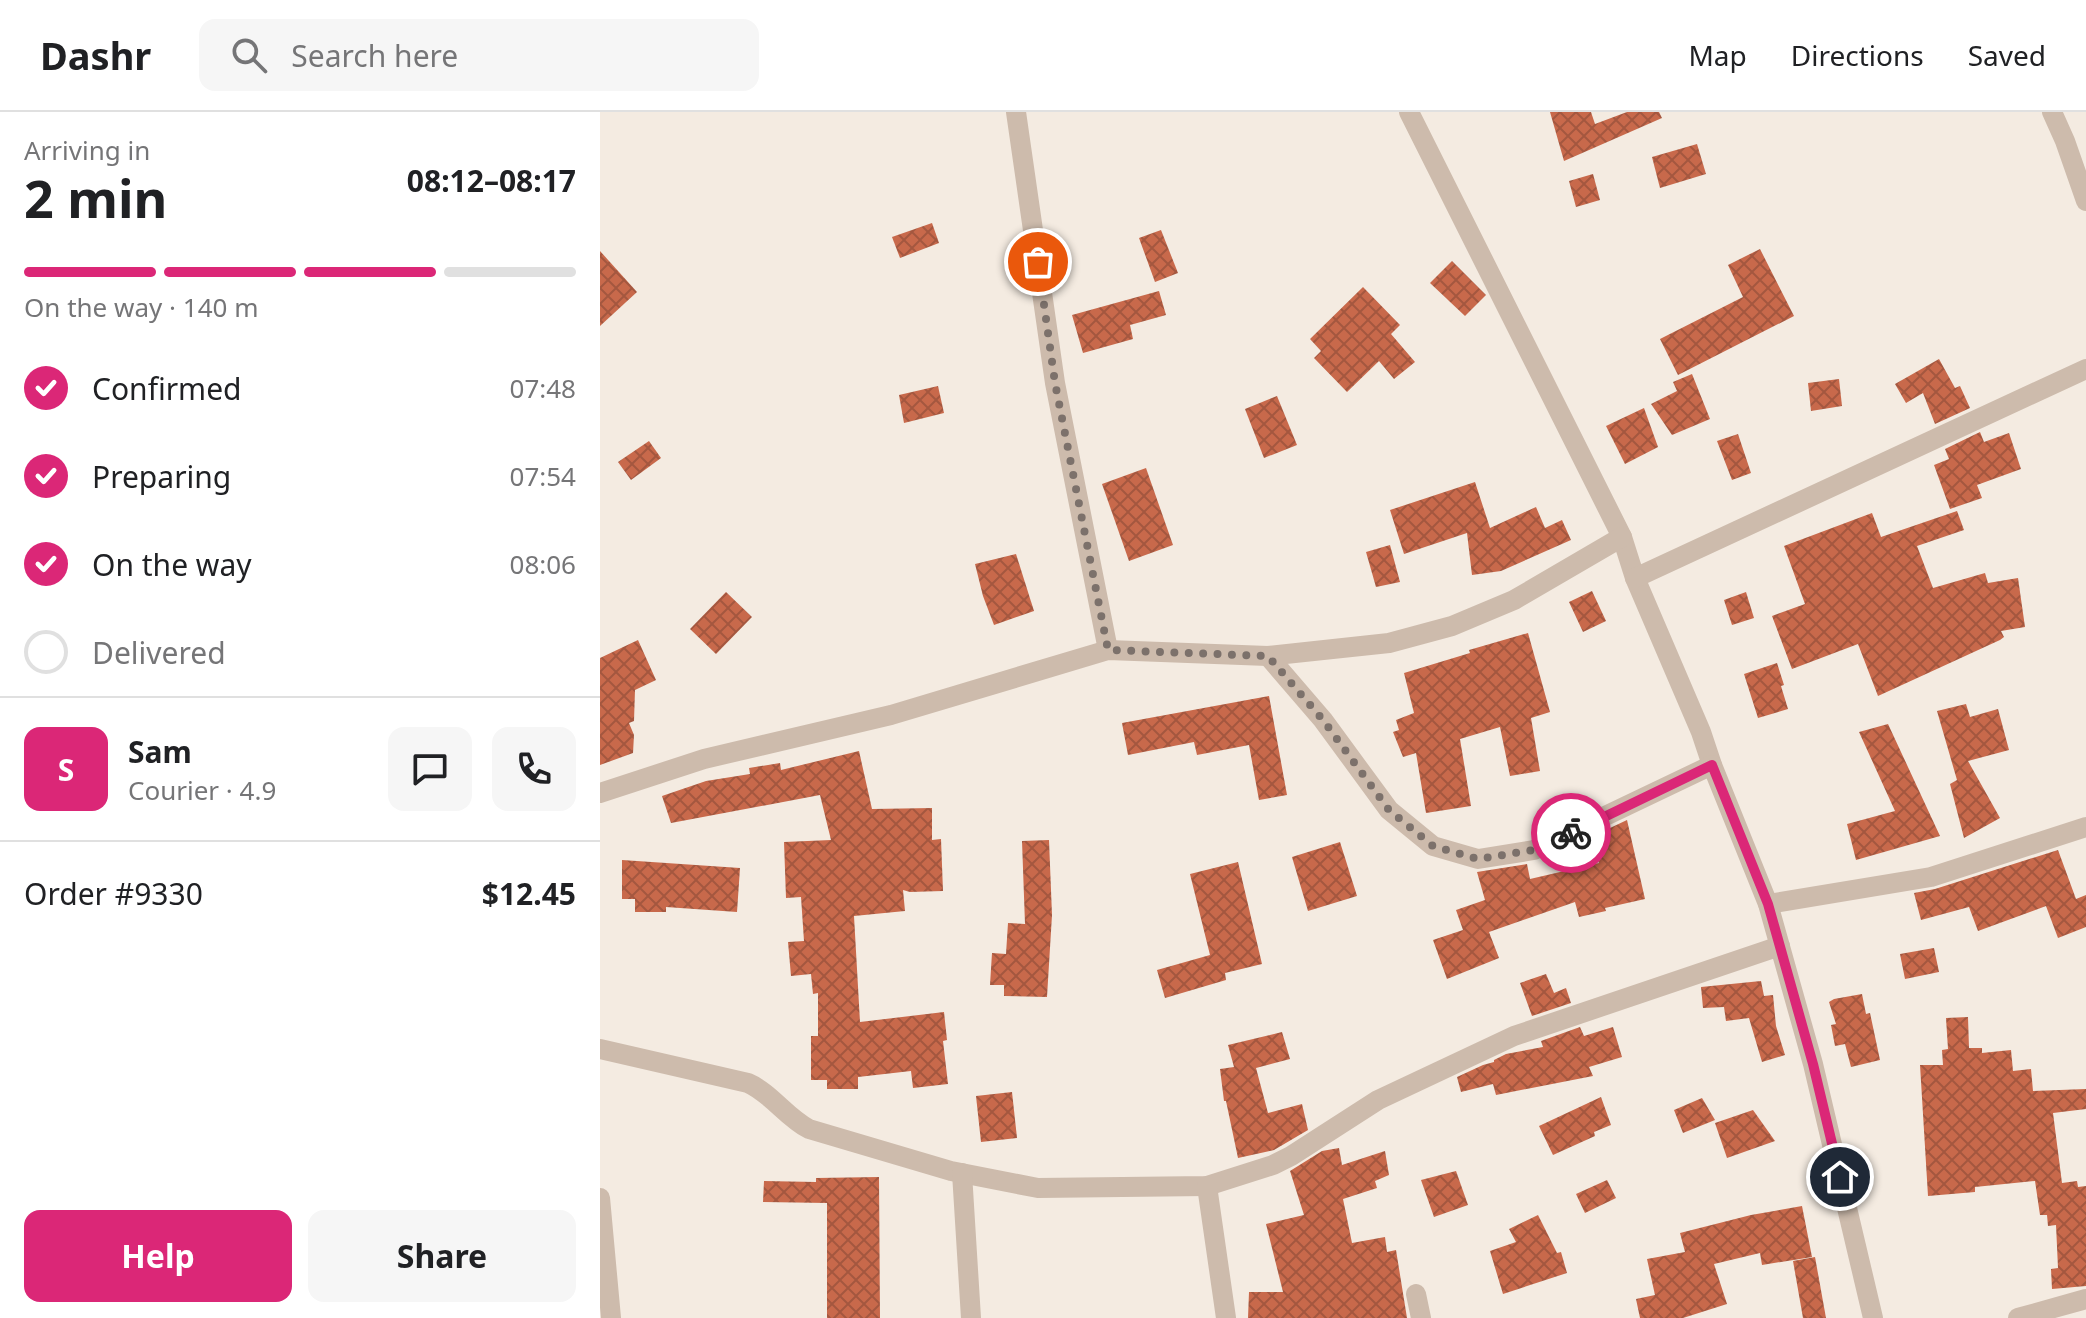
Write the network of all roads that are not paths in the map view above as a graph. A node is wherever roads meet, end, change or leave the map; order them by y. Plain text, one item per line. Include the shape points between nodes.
1 (1016, 112) edge
2 (1409, 112) edge
3 (2052, 112) edge
4 (2086, 201) edge
5 (2086, 369) edge
6 (1622, 537) junction
7 (1635, 578) junction
8 (1108, 650) junction
9 (1268, 656) junction
10 (1712, 765) junction
11 (600, 793) edge
12 (2086, 827) edge
13 (1768, 904) junction
14 (1780, 946) junction
15 (600, 1049) edge
16 (962, 1173) junction
17 (1207, 1186) junction
18 (600, 1198) edge
19 (1416, 1294) dead end
20 (2086, 1299) edge
21 (611, 1318) edge
22 (971, 1318) edge
23 (1226, 1318) edge
24 (1421, 1318) edge
25 (1873, 1318) edge
26 (2018, 1318) edge

1 - 8 street via 1055,383
2 - 6 street
3 - 4 street
5 - 7 street
6 - 7 street
6 - 9 street via 1514,600 1452,626 1389,643
7 - 10 street
8 - 9 street
8 - 11 street via 891,715 704,759
9 - 10 street via 1389,810 1433,846 1478,859 1534,850
10 - 13 street
12 - 13 street via 1931,877
13 - 14 street
14 - 17 street via 1514,1036 1378,1100 1273,1165
14 - 25 street
15 - 16 street via 748,1083 809,1129
16 - 17 street via 1038,1188
16 - 22 street
17 - 23 street
18 - 21 street
19 - 24 street
20 - 26 street

